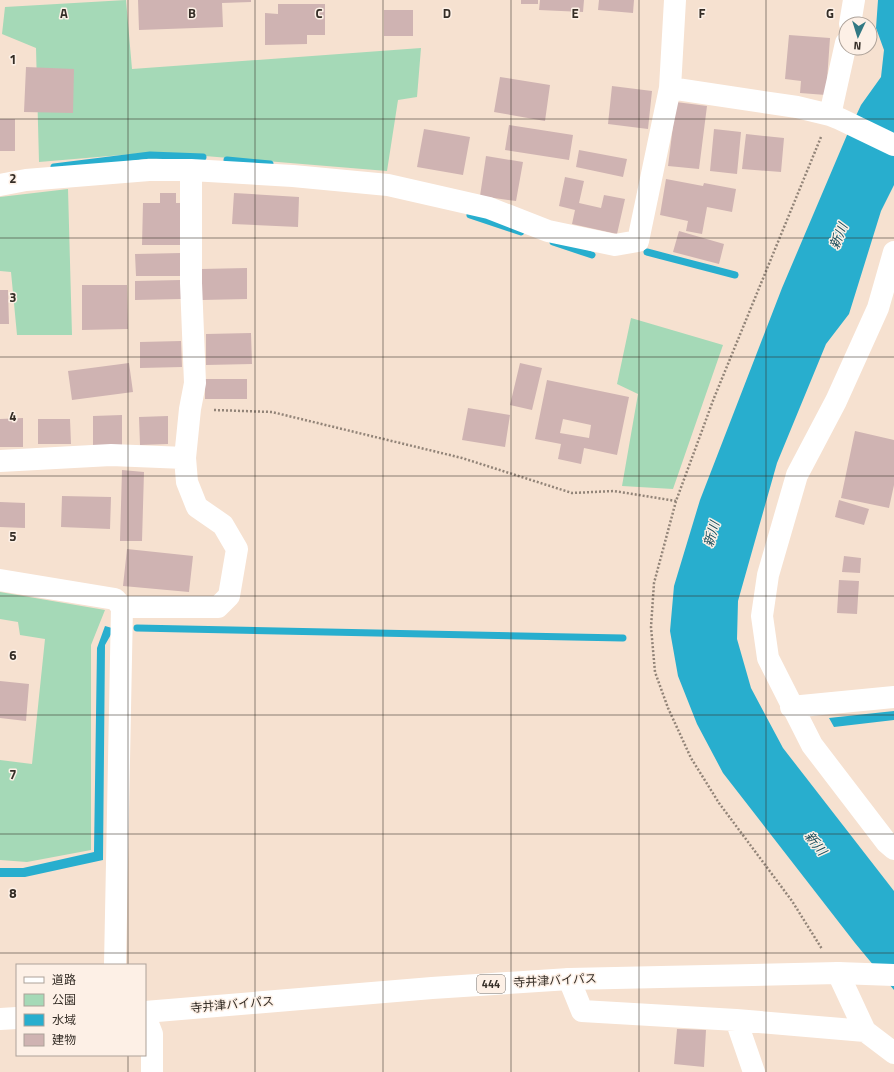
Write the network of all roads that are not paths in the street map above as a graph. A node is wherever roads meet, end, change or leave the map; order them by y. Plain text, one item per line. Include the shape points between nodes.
1 (675, 0) edge
2 (854, 0) edge
3 (851, 16) edge
4 (844, 56) edge
5 (670, 88) junction
6 (835, 117) junction
7 (894, 145) edge
8 (191, 170) junction
9 (0, 185) edge
10 (894, 252) edge
11 (185, 458) junction
12 (0, 461) edge
13 (0, 580) edge
14 (122, 607) junction
15 (894, 697) edge
16 (791, 707) junction
17 (894, 849) edge
18 (114, 964) edge
19 (838, 973) junction
20 (894, 974) edge
21 (569, 979) junction
22 (146, 1012) edge
23 (16, 1018) edge
24 (0, 1019) edge
25 (146, 1019) edge
26 (736, 1020) junction
27 (865, 1031) junction
28 (894, 1053) edge
29 (152, 1072) edge
30 (754, 1072) edge

1 - 5 main road
2 - 3 main road
4 - 6 main road
5 - 6 main road via 798,107
5 - 8 main road via 638,241 622,244 615,245 548,231 489,208 388,185
6 - 7 main road
8 - 9 main road via 149,170 26,180
8 - 11 main road via 191,283 195,383
10 - 16 main road via 878,308 836,401 797,475 768,575 762,616 768,658
11 - 12 main road via 111,455
11 - 14 main road via 187,482 197,507 223,525 237,549 229,596 218,607
13 - 14 main road via 115,599
14 - 18 main road
15 - 16 main road
16 - 17 main road via 812,745
19 - 20 main road, 寺井津バイパス / 444
19 - 21 main road, 寺井津バイパス / 444
19 - 27 main road
21 - 22 main road, 寺井津バイパス / 444
21 - 26 main road via 582,1011
23 - 24 main road
25 - 29 main road via 152,1034
26 - 27 main road
26 - 30 main road
27 - 28 main road

